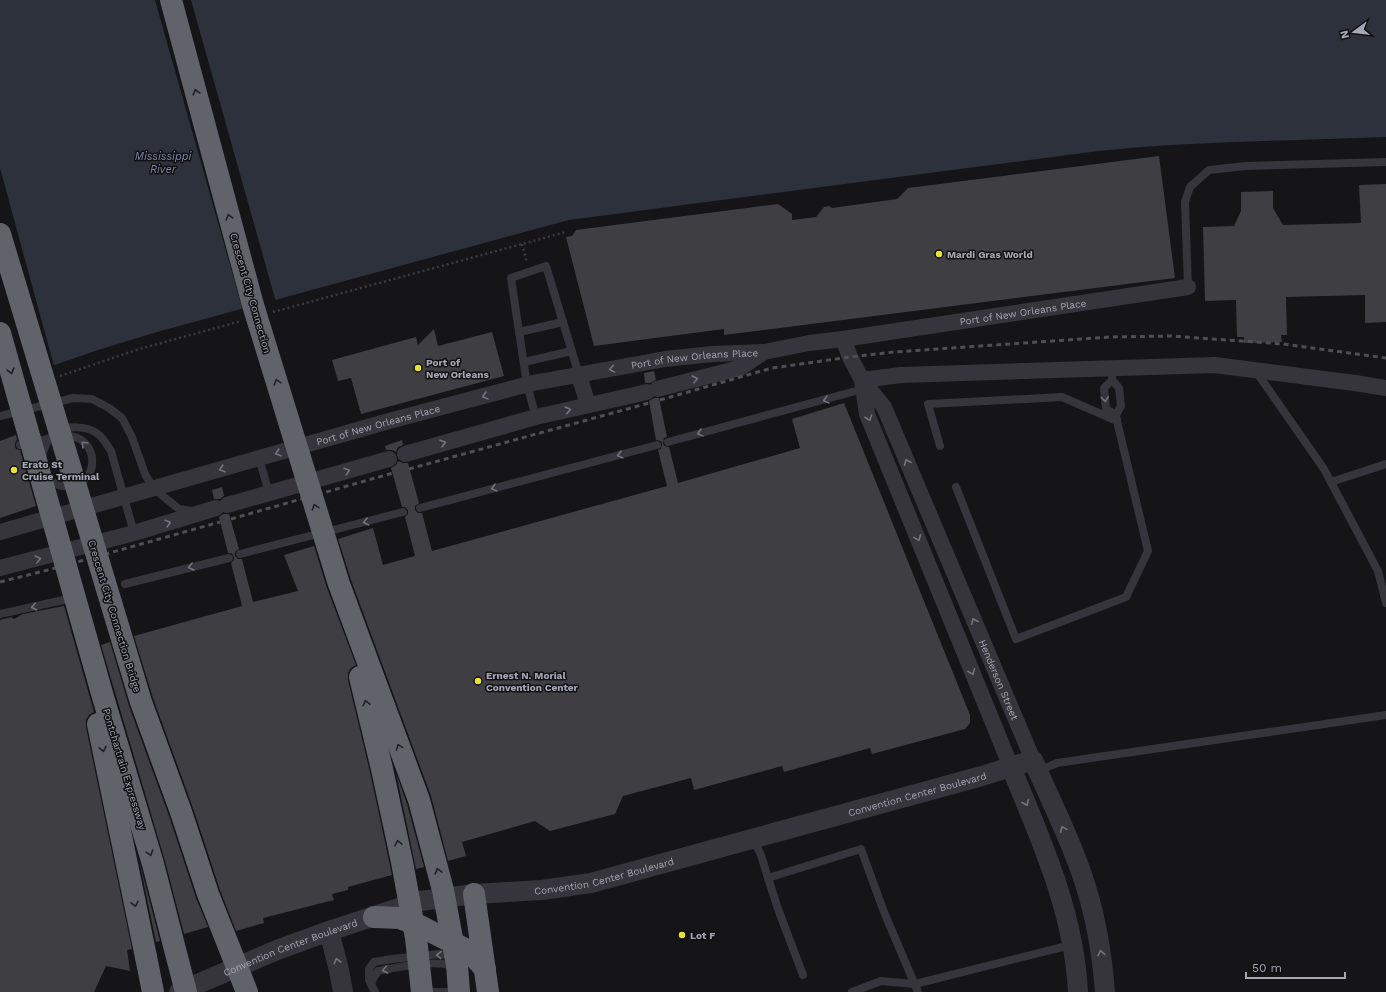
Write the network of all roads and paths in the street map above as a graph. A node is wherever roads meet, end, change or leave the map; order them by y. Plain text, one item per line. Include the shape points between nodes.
1 (171, 0) edge
2 (1386, 162) edge
3 (566, 232) dead end
4 (0, 234) edge
5 (522, 244) junction
6 (529, 272) junction
7 (1188, 286) joint
8 (272, 312) dead end
9 (242, 321) dead end
10 (563, 322) junction
11 (519, 332) junction
12 (0, 333) edge
13 (843, 339) junction
14 (572, 351) junction
15 (764, 352) junction
16 (524, 362) junction
17 (1255, 370) junction
18 (1112, 374) junction
19 (579, 375) junction
20 (56, 377) dead end
21 (863, 384) junction
22 (527, 385) junction
23 (1386, 388) edge
24 (588, 405) junction
25 (0, 416) edge
26 (536, 417) junction
27 (1116, 418) junction
28 (668, 442) dead end
29 (20, 445) dead end
30 (657, 445) dead end
31 (940, 446) dead end
32 (405, 454) dead end
33 (260, 458) junction
34 (389, 459) dead end
35 (1386, 464) edge
36 (1331, 482) junction
37 (918, 487) junction
38 (956, 487) dead end
39 (153, 488) junction
40 (269, 493) junction
41 (900, 495) junction
42 (36, 496) dead end
43 (124, 497) junction
44 (64, 507) junction
45 (215, 508) junction
46 (420, 508) dead end
47 (403, 512) dead end
48 (0, 532) edge
49 (134, 533) junction
50 (61, 546) junction
51 (240, 554) dead end
52 (229, 558) dead end
53 (0, 568) edge
54 (125, 584) dead end
55 (339, 584) junction
56 (68, 599) dead end
57 (1386, 604) edge
58 (0, 614) edge
59 (1386, 715) edge
60 (1035, 766) junction
61 (1011, 767) junction
62 (753, 839) junction
63 (768, 878) junction
64 (474, 894) junction
65 (374, 917) junction
66 (329, 931) junction
67 (1072, 945) junction
68 (485, 969) junction
69 (803, 975) dead end
70 (373, 988) edge
71 (916, 988) edge
72 (153, 992) edge
73 (179, 992) edge
74 (186, 992) edge
75 (247, 992) edge
76 (343, 992) edge
77 (422, 992) edge
78 (428, 992) edge
79 (447, 992) edge
80 (460, 992) edge
81 (467, 992) edge
82 (488, 992) edge
83 (852, 992) edge
84 (1078, 992) edge
85 (1105, 992) edge

55 -> 1 highway, Crescent City Connection, bridge via 253,306
2 - 7 lane via 1246,166 1209,170 1190,187 1185,202
3 - 5 path
4 - 75 highway, Crescent City Connection Bridge, bridge via 141,702 208,894
5 - 6 path
5 - 8 path
6 - 10 lane via 546,266
6 - 11 lane via 511,278
7 - 13 street, Port of New Orleans Place
9 - 20 path via 136,350
10 - 11 lane
10 - 14 lane
11 - 16 lane
12 -> 50 highway, bridge
13 - 15 street, Port of New Orleans Place
13 - 21 street, Henderson Street
14 - 16 lane
14 - 19 lane
15 -> 19 street, Port of New Orleans Place via 665,359
24 -> 15 street, Port of New Orleans Place via 740,368
16 - 22 lane
17 - 18 street via 1215,365
17 - 23 street
17 - 36 lane
18 - 21 street via 901,375
18 - 27 lane via 1119,388 1121,406
18 -> 27 lane via 1104,388 1106,409
19 - 22 street, Port of New Orleans Place
19 - 24 street
21 -> 28 lane
37 -> 21 street, Henderson Street via 884,406
21 -> 41 street, Henderson Street via 867,414
22 - 26 lane
22 -> 33 street, Port of New Orleans Place
26 -> 24 street, Port of New Orleans Place
25 - 39 lane via 73,398 92,399 122,418
32 -> 26 street, Port of New Orleans Place
27 - 31 lane via 1062,397 928,404
27 - 38 lane via 1148,551 1126,597 1016,639
43 -> 29 lane, bridge via 111,452 105,440 97,433 72,428 56,432 50,438 47,443 42,454 42,465 48,478 57,485 70,486 79,484 91,470 92,455 84,442 77,437 60,436 52,438 46,440
30 -> 46 lane
33 -> 39 street, Port of New Orleans Place
33 - 40 lane
40 -> 34 street
35 - 36 lane
36 - 57 lane via 1378,571
37 - 41 street
60 -> 37 street, Henderson Street
39 - 43 street, Port of New Orleans Place
39 - 45 lane via 178,510
40 - 45 street
41 -> 61 street, Henderson Street
42 - 44 lane
43 - 44 street, Port of New Orleans Place
43 - 49 lane
44 - 48 street, Port of New Orleans Place
49 -> 45 street
47 -> 51 lane
53 -> 49 street
50 -> 72 highway, bridge
50 -> 74 highway, Pontchartrain Expressway, bridge via 153,864
52 -> 54 lane
77 -> 55 highway, bridge via 416,938 402,862
80 -> 55 highway, bridge via 442,890 418,800
56 -> 58 lane
59 - 60 lane
60 - 61 street, Convention Center Boulevard
85 -> 60 street, Henderson Street via 1097,931 1084,880
61 - 62 street, Convention Center Boulevard
61 -> 67 street, Henderson Street via 1056,878
62 - 63 lane
62 - 64 street, Convention Center Boulevard via 591,883 542,890
63 - 69 lane
63 - 71 lane via 861,849
64 - 65 street, Convention Center Boulevard via 420,901
64 - 68 highway
65 - 66 street, Convention Center Boulevard
65 - 68 highway via 400,918 422,927 469,951
66 - 73 street, Convention Center Boulevard
76 -> 66 street
67 - 71 lane
67 - 84 street, Henderson Street
68 - 82 highway
80 -> 70 lane via 454,970 449,966 433,963 378,971 374,977
81 -> 70 lane via 462,970 452,956 440,954 374,962 369,969 369,980
71 - 83 lane via 881,981
78 - 79 lane

